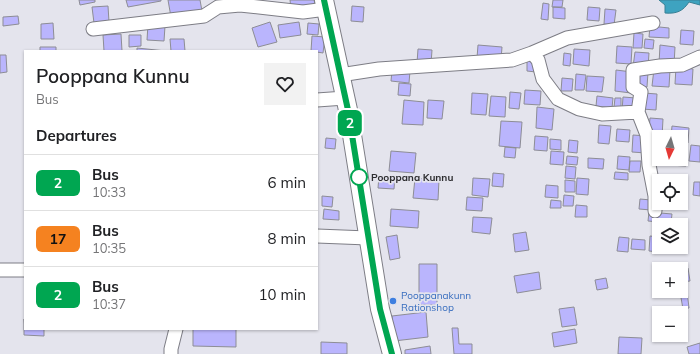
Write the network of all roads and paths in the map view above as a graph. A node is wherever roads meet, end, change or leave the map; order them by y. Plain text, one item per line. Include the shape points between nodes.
1 (325, 4) edge
2 (654, 23) dead end
3 (93, 29) dead end
4 (532, 54) junction
5 (700, 57) edge
6 (340, 75) junction
7 (345, 98) junction
8 (318, 100) edge
9 (638, 112) junction
10 (655, 211) dead end
11 (318, 236) edge
12 (368, 238) junction
13 (0, 270) edge
14 (24, 270) edge
15 (176, 330) edge
16 (171, 354) edge
17 (392, 354) edge

1 - 3 street via 303,12 240,6 218,7 204,16
1 - 6 main road
2 - 4 street via 567,38
4 - 6 street via 512,60 379,69
4 - 9 street via 538,60 543,79 558,99 579,109 602,114
5 - 9 street via 682,65 633,70 633,87 641,92
6 - 7 main road
7 - 8 street
7 - 12 main road
9 - 10 street via 647,135
11 - 12 street
12 - 17 main road via 380,309
13 - 14 street
15 - 16 street

